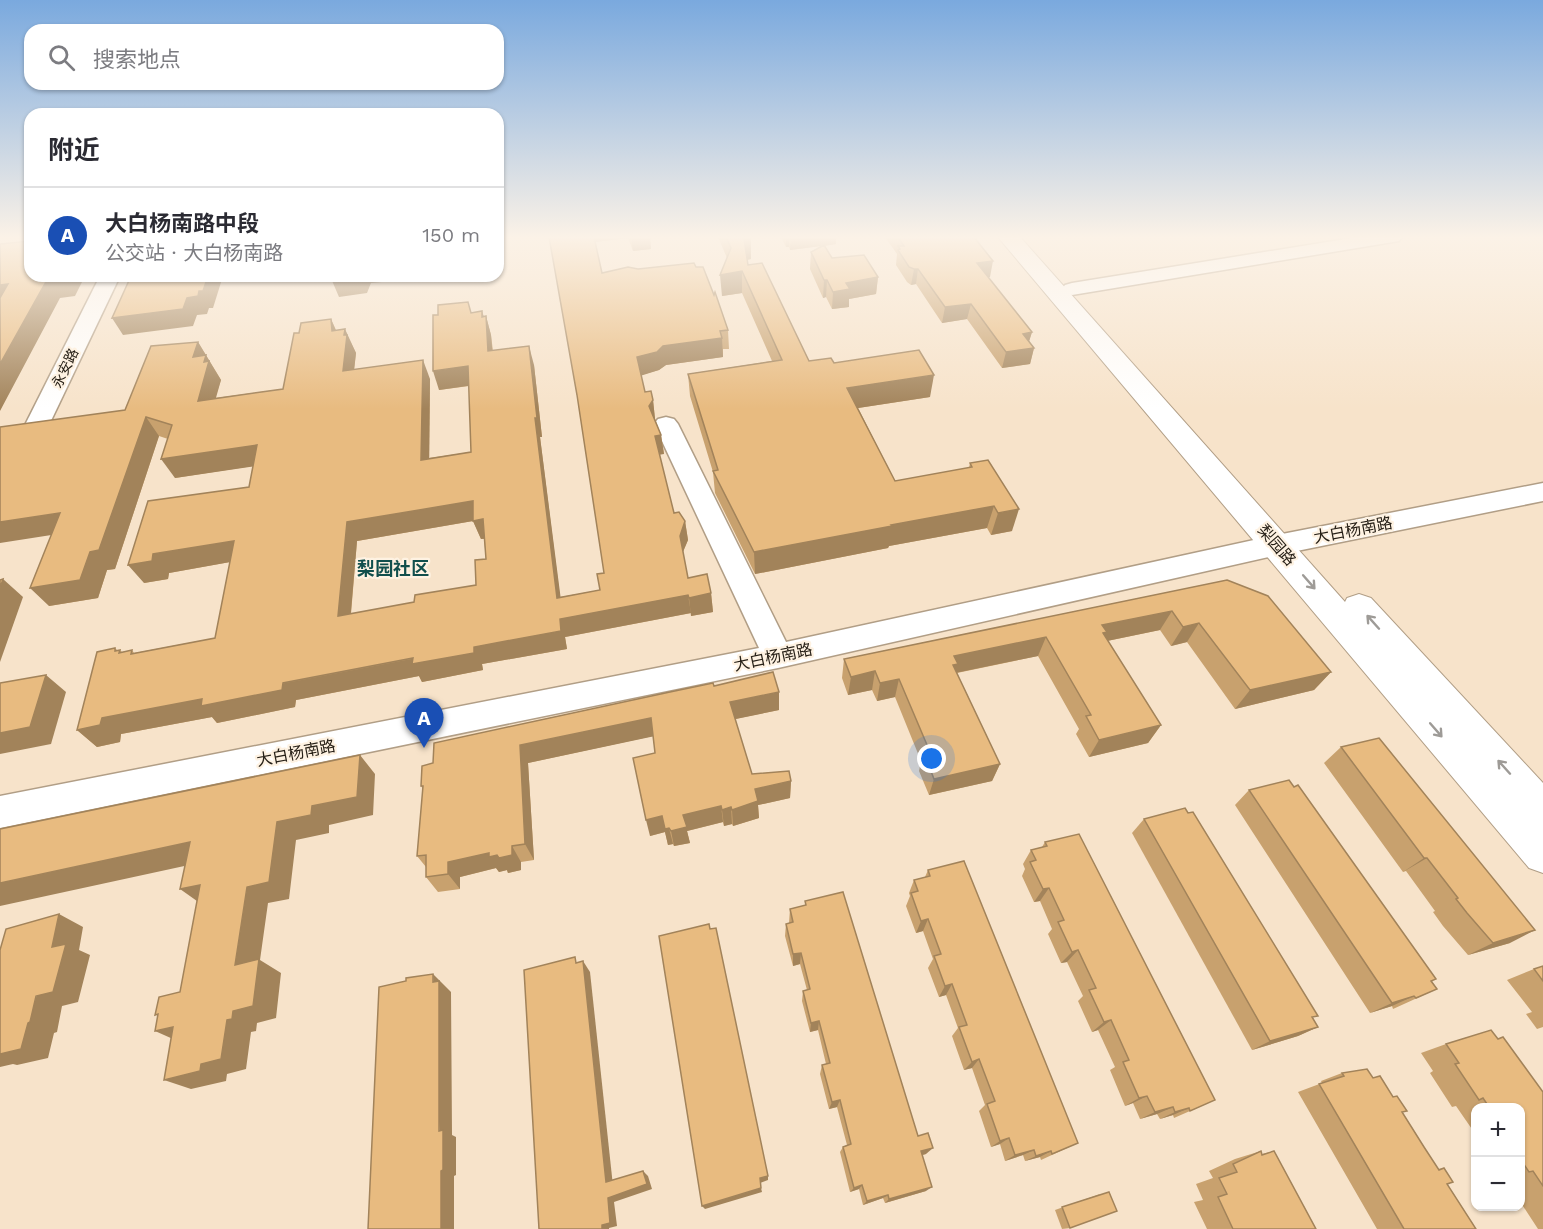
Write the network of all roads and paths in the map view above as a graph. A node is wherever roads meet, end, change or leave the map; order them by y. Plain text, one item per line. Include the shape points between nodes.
1 (101, 294) edge
2 (1060, 294) edge
3 (1077, 294) edge
4 (666, 424) dead end
5 (36, 427) edge
6 (1543, 492) edge
7 (1288, 543) junction
8 (778, 656) junction
9 (1543, 811) edge
10 (0, 812) edge
11 (1543, 854) edge

1 - 5 street, 永安路
2 - 7 main road, 梨园路
3 - 7 main road, 梨园路
4 - 8 street
6 - 7 street, 大白杨南路
7 - 8 street, 大白杨南路
9 -> 7 main road, 梨园路
7 -> 11 main road, 梨园路
8 - 10 street, 大白杨南路

